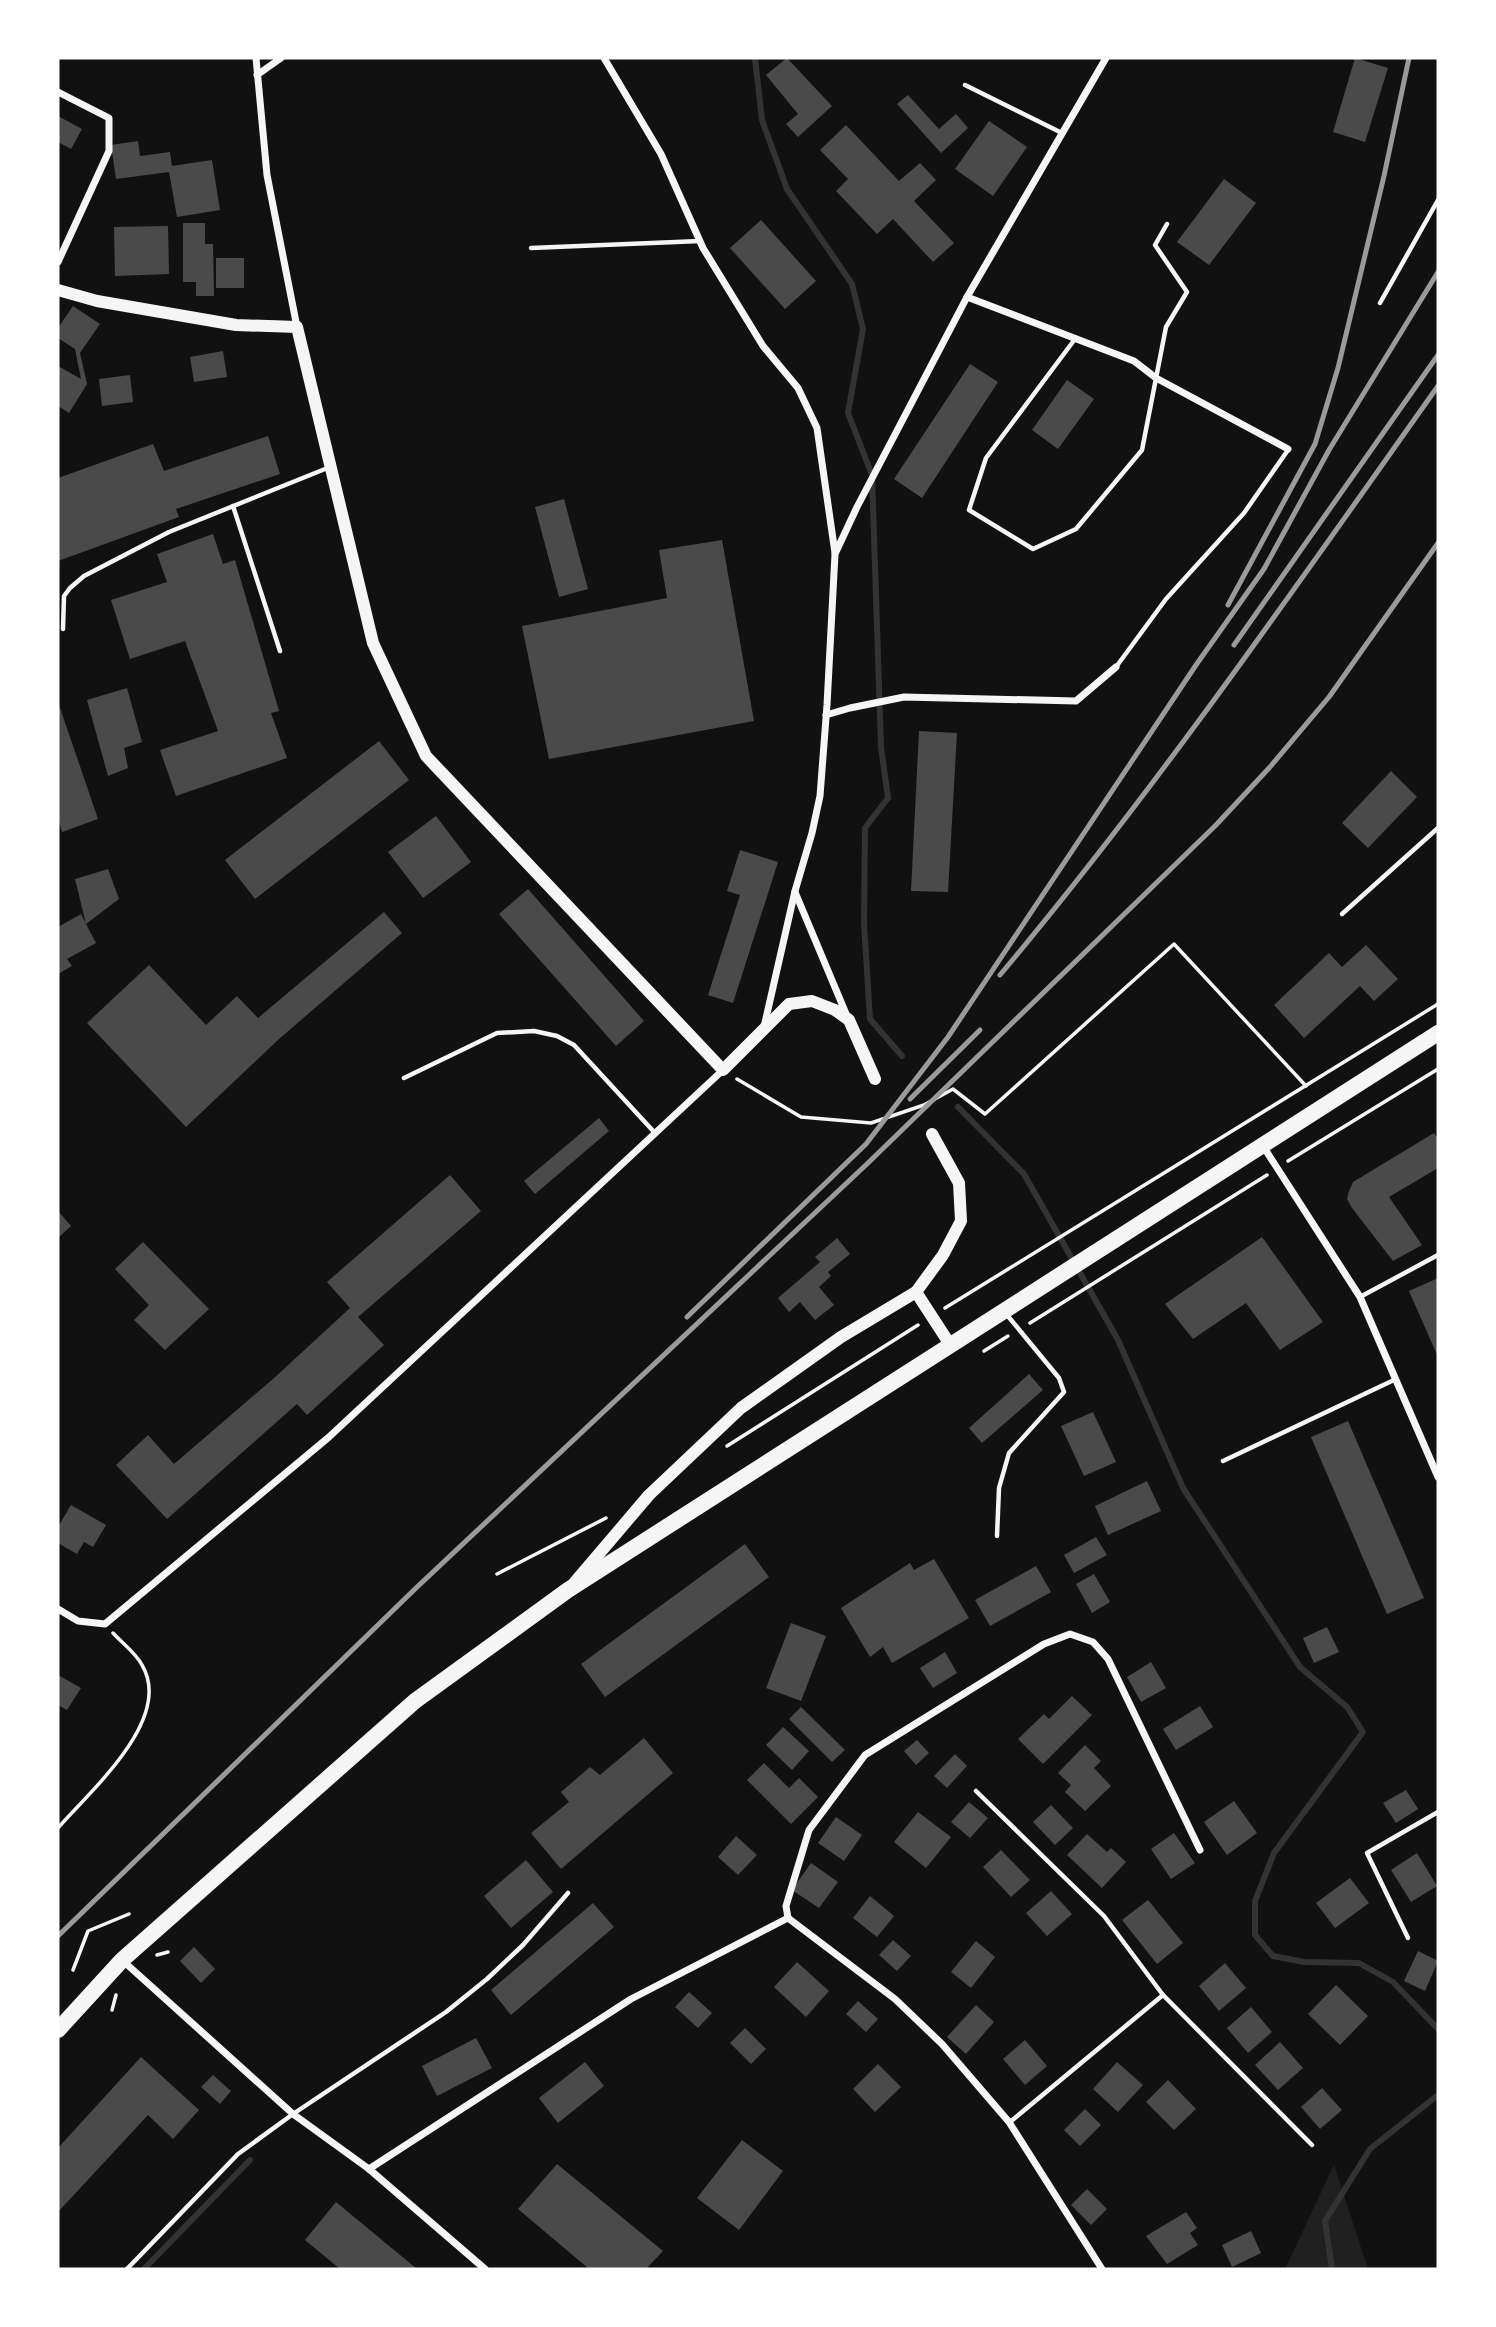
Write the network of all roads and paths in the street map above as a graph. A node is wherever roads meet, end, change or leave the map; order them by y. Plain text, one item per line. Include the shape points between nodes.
1 (256, 58) edge
2 (281, 58) edge
3 (604, 58) edge
4 (1106, 58) edge
5 (257, 75) junction
6 (965, 85) dead end
7 (58, 92) edge
8 (1062, 133) junction
9 (1438, 200) edge
10 (1167, 224) dead end
11 (700, 242) junction
12 (531, 248) dead end
13 (58, 262) edge
14 (58, 290) edge
15 (967, 297) junction
16 (1380, 303) dead end
17 (297, 327) junction
18 (1076, 338) junction
19 (1156, 378) junction
20 (1288, 449) joint
21 (331, 466) junction
22 (233, 506) junction
23 (835, 554) junction
24 (63, 629) dead end
25 (280, 651) dead end
26 (1116, 667) joint
27 (826, 715) junction
28 (1438, 828) edge
29 (795, 891) junction
30 (1342, 914) dead end
31 (1438, 1004) edge
32 (849, 1020) junction
33 (762, 1032) junction
34 (1438, 1033) edge
35 (723, 1070) junction
36 (404, 1078) dead end
37 (875, 1079) dead end
38 (1306, 1086) junction
39 (656, 1133) junction
40 (932, 1134) dead end
41 (1262, 1145) junction
42 (1438, 1255) edge
43 (1100, 1279) dead end
44 (916, 1293) junction
45 (1075, 1294) dead end
46 (1360, 1297) junction
47 (1004, 1311) junction
48 (932, 1316) junction
49 (951, 1346) junction
50 (1396, 1378) junction
51 (723, 1449) dead end
52 (1223, 1461) dead end
53 (1438, 1477) edge
54 (614, 1513) dead end
55 (997, 1536) dead end
56 (497, 1574) dead end
57 (568, 1590) junction
58 (58, 1609) edge
59 (105, 1624) junction
60 (976, 1791) dead end
61 (1438, 1812) edge
62 (58, 1828) edge
63 (1200, 1850) dead end
64 (568, 1892) dead end
65 (129, 1914) dead end
66 (788, 1918) junction
67 (1408, 1938) dead end
68 (122, 1960) junction
69 (74, 1970) dead end
70 (1163, 1995) junction
71 (58, 2030) edge
72 (293, 2114) junction
73 (1009, 2122) junction
74 (1312, 2145) dead end
75 (369, 2169) junction
76 (127, 2269) edge
77 (485, 2269) edge
78 (1102, 2269) edge

1 - 5 street
2 - 5 street
3 - 11 street via 661,154
4 - 8 street
5 - 17 street via 267,175
6 - 8 lane
7 - 13 street via 109,118 108,151
8 - 15 street
9 - 16 lane
10 - 19 lane via 1155,245 1187,292 1166,327
11 - 12 lane
11 - 23 street via 764,346 797,388 817,428
14 - 17 street via 236,325
15 - 18 street
15 - 23 street
17 - 21 street
18 - 19 street via 1134,361
18 - 19 lane via 986,458 969,510 1033,549 1076,529 1142,450
19 - 20 street
20 - 26 lane via 1244,513 1166,599
21 - 22 lane
21 - 35 street via 373,643 426,756
22 - 24 lane via 169,532 84,576 64,596
22 - 25 lane
23 - 27 street
26 - 27 street via 1076,701 904,697
27 - 29 street via 820,796
28 - 30 lane
29 - 32 street
29 - 33 street
31 - 38 path
32 - 33 street via 812,1001 789,1004
32 - 37 street
33 - 35 street
34 - 41 highway
35 - 38 path via 801,1116 871,1123 924,1105 953,1089 985,1114 1174,944
35 - 39 street
36 - 39 lane via 497,1033 534,1031 557,1036 575,1045
38 - 48 path
39 - 59 street via 329,1437
40 - 44 street via 959,1183 961,1221
41 - 46 street
41 - 47 highway
42 - 46 lane
43 - 45 path
44 - 48 street
44 - 57 street via 841,1337 741,1408 649,1495
46 - 50 street
47 - 49 highway
47 - 55 lane via 1059,1378 1064,1392 1009,1453 999,1488
48 - 49 street
48 - 51 path
49 - 57 highway
50 - 52 lane
50 - 53 street
54 - 56 path
57 - 68 highway via 415,1702
58 - 59 street via 78,1621
59 - 62 path via 142,1664 149,1682 149,1708 123,1753
60 - 70 lane via 1104,1916
61 - 67 lane via 1367,1853
63 - 66 street via 1108,1659 1093,1642 1070,1634 1044,1644 865,1755 809,1830 786,1906
64 - 72 lane via 523,1945 477,1987
65 - 69 path via 88,1931
66 - 73 street via 895,1999
66 - 75 street via 631,1999
68 - 71 highway
68 - 72 street
70 - 73 lane
70 - 74 lane
72 - 75 street
72 - 76 lane via 238,2154
73 - 78 street
75 - 77 street

